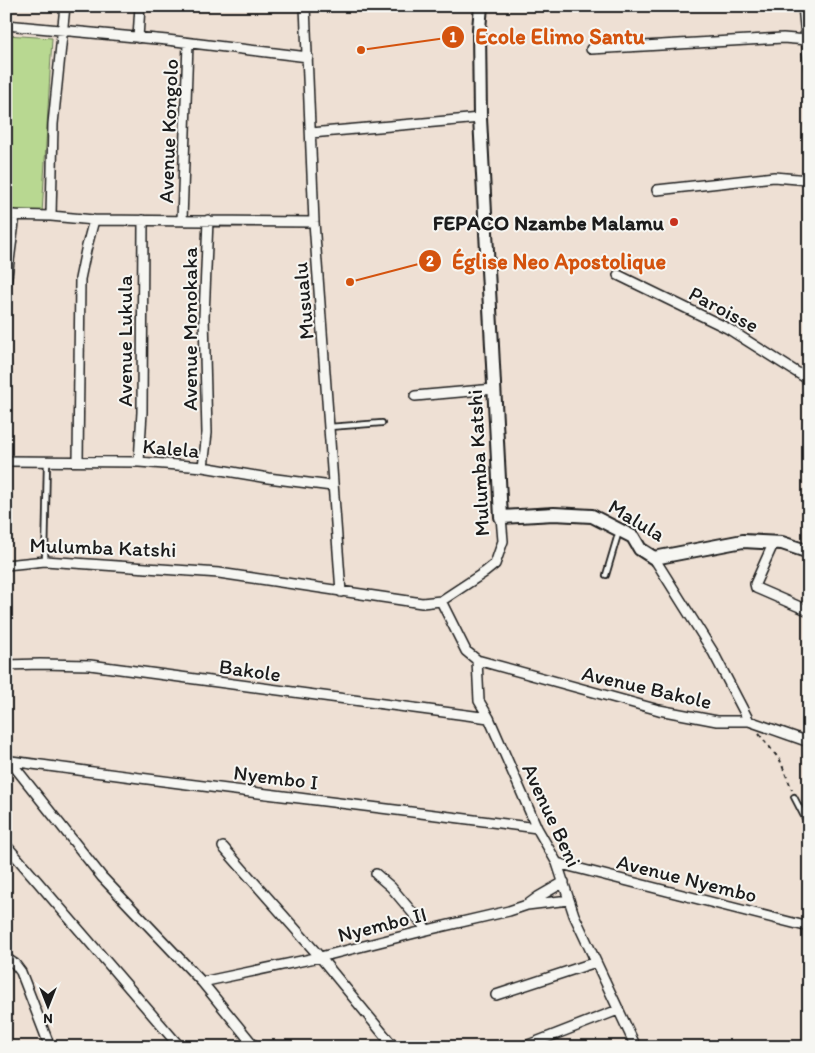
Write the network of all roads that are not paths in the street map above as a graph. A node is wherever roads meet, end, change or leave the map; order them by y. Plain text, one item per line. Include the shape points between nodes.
1 (66, 6) edge
2 (140, 6) edge
3 (305, 6) edge
4 (481, 6) edge
5 (803, 6) edge
6 (6, 25) edge
7 (64, 31) junction
8 (138, 38) junction
9 (806, 40) junction
10 (188, 43) junction
11 (591, 49) dead end
12 (308, 58) junction
13 (809, 68) edge
14 (480, 118) junction
15 (311, 133) junction
16 (809, 180) edge
17 (657, 190) dead end
18 (10, 215) edge
19 (51, 216) junction
20 (94, 220) junction
21 (143, 220) junction
22 (182, 220) junction
23 (208, 220) junction
24 (314, 222) junction
25 (618, 274) dead end
26 (6, 284) edge
27 (809, 380) edge
28 (494, 389) junction
29 (415, 396) dead end
30 (382, 423) dead end
31 (329, 427) junction
32 (6, 461) edge
33 (47, 461) junction
34 (78, 461) junction
35 (139, 462) junction
36 (203, 467) junction
37 (332, 486) junction
38 (501, 517) junction
39 (620, 529) junction
40 (774, 542) junction
41 (809, 552) edge
42 (654, 558) junction
43 (45, 561) junction
44 (6, 565) edge
45 (606, 575) dead end
46 (341, 592) junction
47 (441, 601) junction
48 (809, 611) edge
49 (477, 660) junction
50 (6, 665) edge
51 (489, 718) junction
52 (749, 721) junction
53 (809, 742) edge
54 (8, 758) edge
55 (794, 797) road end
56 (809, 826) edge
57 (537, 828) junction
58 (6, 845) edge
59 (223, 847) dead end
60 (557, 863) junction
61 (376, 874) dead end
62 (564, 882) junction
63 (569, 900) junction
64 (527, 906) junction
65 (809, 927) edge
66 (428, 930) junction
67 (6, 958) edge
68 (320, 958) junction
69 (596, 962) junction
70 (202, 982) junction
71 (496, 995) dead end
72 (618, 1010) junction
73 (50, 1047) edge
74 (180, 1047) edge
75 (255, 1047) edge
76 (394, 1047) edge
77 (522, 1047) edge
78 (636, 1047) edge

1 - 7 street
2 - 8 street
3 - 12 street, Musualu
4 - 14 street, Mulumba Katshi
5 - 9 street
6 - 7 street
7 - 8 street
7 - 19 street via 53,124
8 - 10 street
9 - 11 street via 783,38
9 - 13 street
10 - 12 street
10 - 22 street, Avenue Kongolo
12 - 15 street, Musualu
14 - 15 street
14 - 28 street, Mulumba Katshi
15 - 24 street, Musualu
16 - 17 street via 774,177
18 - 19 street
18 - 26 street
19 - 20 street
20 - 21 street
20 - 34 street via 80,279
21 - 22 street
21 - 35 street, Avenue Lukula
22 - 23 street
23 - 24 street
23 - 36 street, Avenue Monokaka via 204,317 207,433
24 - 31 street, Musualu
25 - 27 street, Paroisse via 727,328
28 - 29 street
28 - 38 street, Mulumba Katshi
30 - 31 lane
31 - 37 street, Musualu
32 - 33 street, Kalela
33 - 34 street, Kalela
33 - 43 lane
34 - 35 street, Kalela
35 - 36 street, Kalela
36 - 37 street, Kalela
37 - 46 street, Musualu
38 - 39 street, Malula via 592,516
38 - 47 street, Mulumba Katshi via 502,541 495,564
39 - 42 street, Malula
39 - 45 lane
40 - 41 street, Malula
40 - 42 street, Malula via 743,541
40 - 48 street via 756,588
42 - 52 street via 713,652
43 - 44 street, Mulumba Katshi
43 - 46 street, Mulumba Katshi via 219,573
46 - 47 street, Mulumba Katshi via 422,603
47 - 49 street via 466,651
49 - 51 street, Avenue Beni via 479,701
49 - 52 street, Avenue Bakole via 659,710 717,721
50 - 51 street, Bakole via 90,666
51 - 57 street, Avenue Beni
52 - 53 street, Avenue Bakole
54 - 57 street, Nyembo I via 183,784
54 - 70 street via 102,876
55 - 56 lane
57 - 60 street, Avenue Beni
58 - 74 street
59 - 68 street
60 - 62 street, Avenue Beni
60 - 65 street, Avenue Nyembo
61 - 66 street
62 - 63 street, Avenue Beni
62 - 64 street, Nyembo II
63 - 64 street
63 - 69 street, Avenue Beni
64 - 66 street, Nyembo II
66 - 68 street, Nyembo II
67 - 73 street via 21,972
68 - 70 street, Nyembo II
68 - 76 street
69 - 71 street
69 - 72 street, Avenue Beni
70 - 75 street
72 - 77 street
72 - 78 street, Avenue Beni

